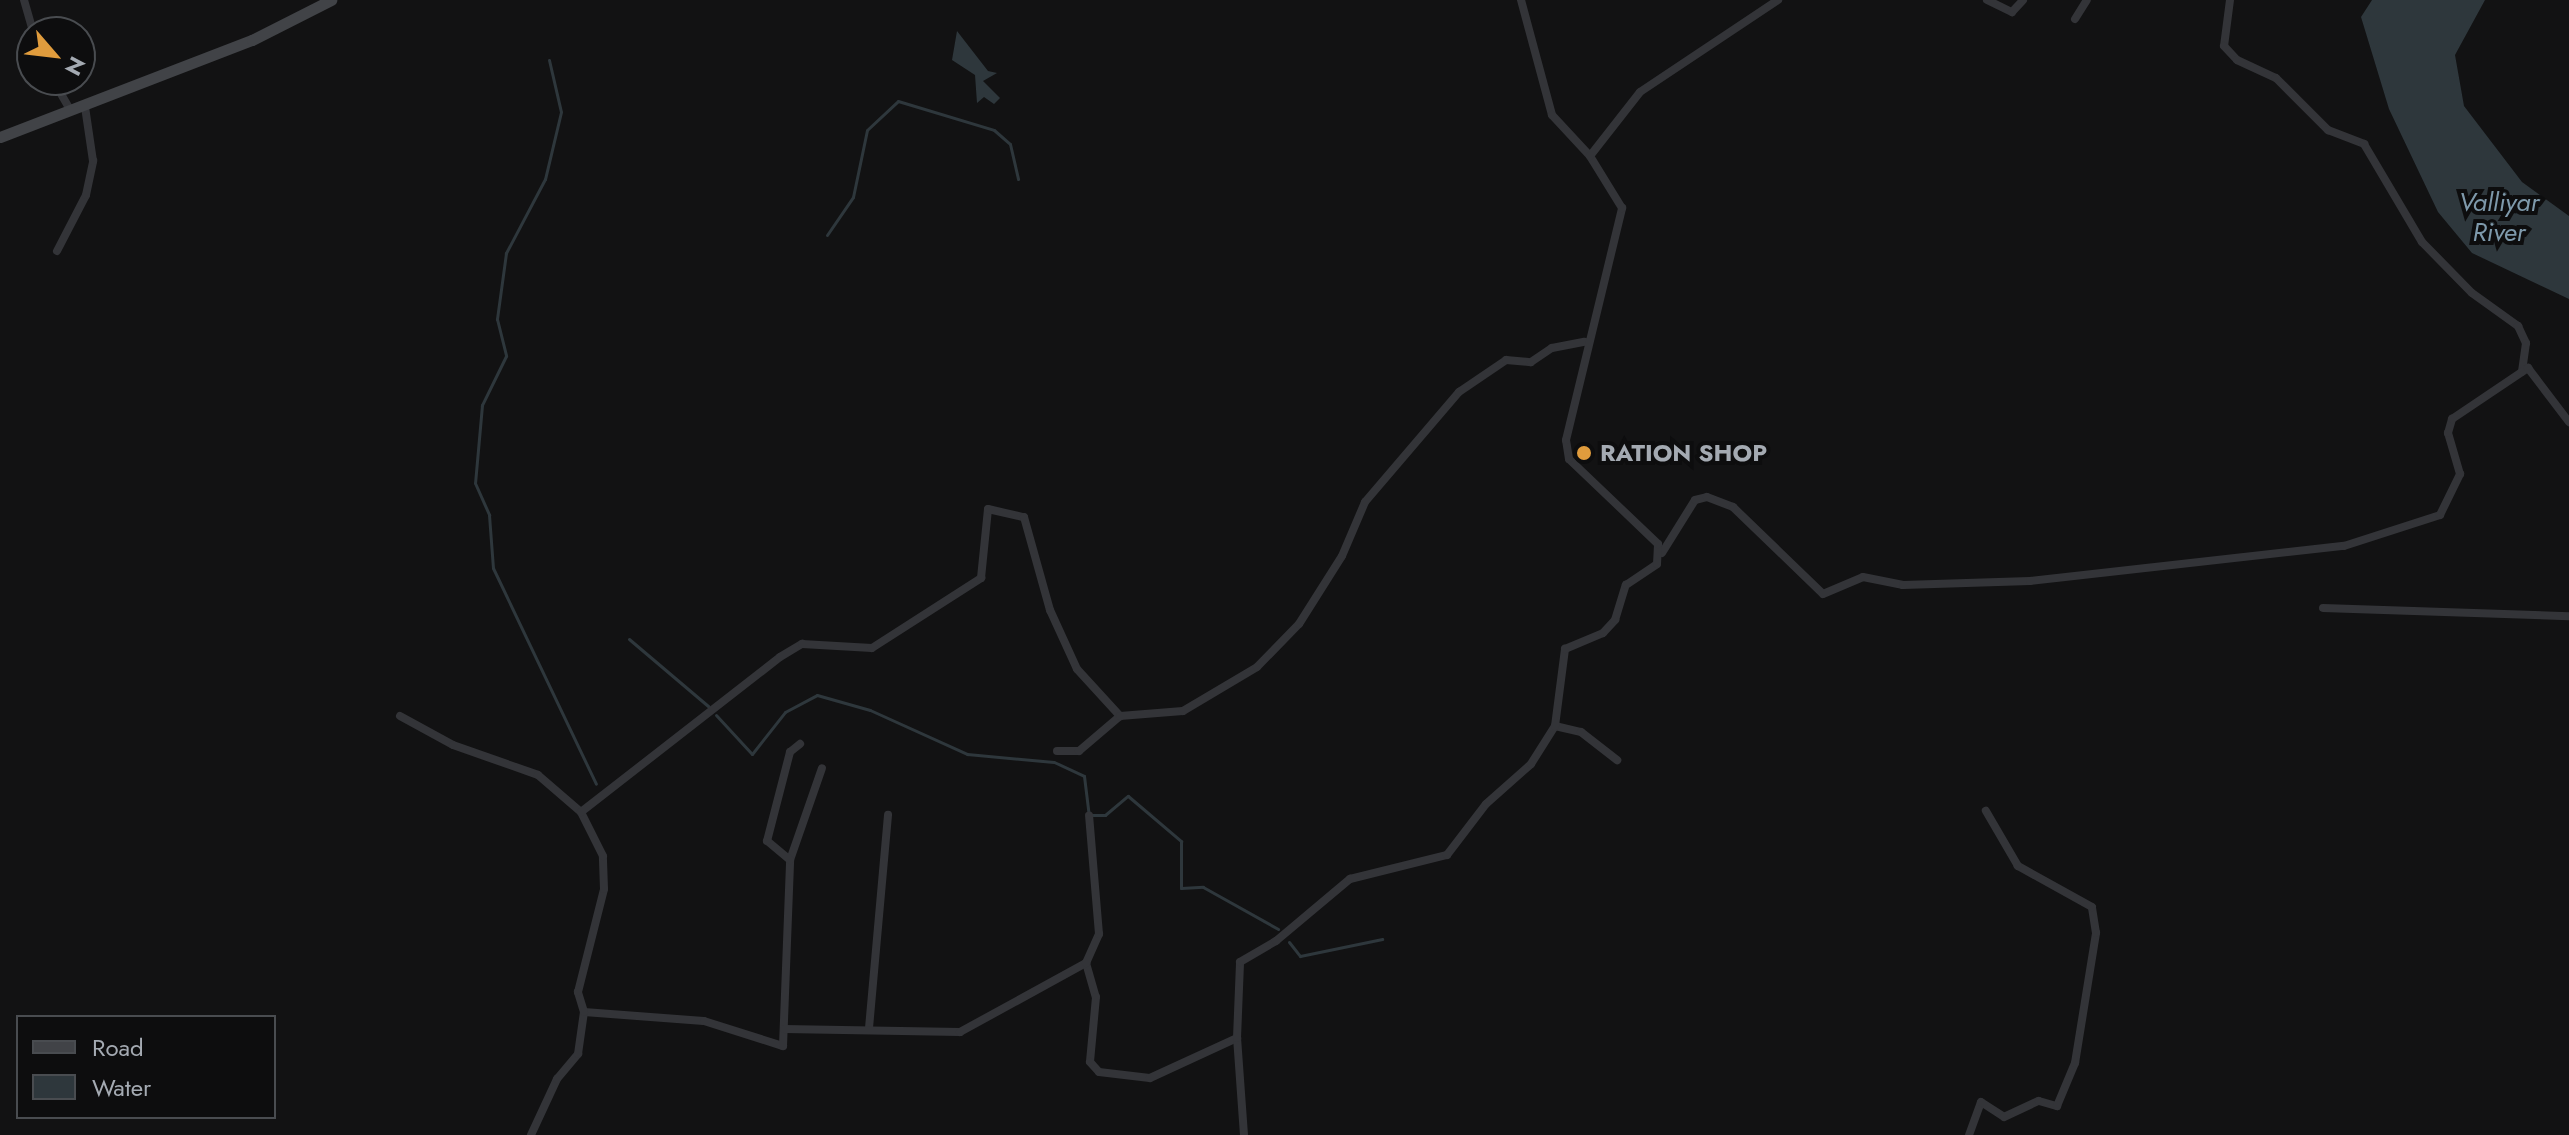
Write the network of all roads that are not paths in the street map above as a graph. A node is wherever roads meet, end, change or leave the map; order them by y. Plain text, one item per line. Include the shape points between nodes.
1 (331, 0) edge
2 (1521, 0) edge
3 (1778, 0) edge
4 (1987, 0) edge
5 (2023, 0) edge
6 (2087, 0) edge
7 (2230, 0) edge
8 (2075, 19) dead end
9 (62, 96) edge
10 (85, 107) junction
11 (71, 111) junction
12 (0, 137) edge
13 (1590, 156) junction
14 (57, 251) dead end
15 (1584, 342) junction
16 (2521, 372) junction
17 (2569, 422) edge
18 (1662, 553) junction
19 (2323, 608) dead end
20 (2569, 616) edge
21 (400, 716) dead end
22 (1120, 716) junction
23 (1555, 726) junction
24 (800, 744) dead end
25 (1057, 751) dead end
26 (1617, 760) dead end
27 (822, 768) dead end
28 (1986, 811) dead end
29 (581, 812) junction
30 (888, 815) dead end
31 (1089, 815) dead end
32 (790, 860) junction
33 (1086, 963) junction
34 (584, 1012) junction
35 (869, 1028) junction
36 (784, 1029) junction
37 (1237, 1038) junction
38 (531, 1135) edge
39 (1244, 1135) edge
40 (1969, 1135) edge

1 - 10 main road via 252,40
2 - 13 street via 1552,115
3 - 13 street via 1640,92
4 - 5 street via 2012,12
6 - 8 street
7 - 16 street via 2224,46 2237,60 2276,78 2328,130 2364,144 2422,242 2472,293 2518,326 2526,343
9 - 11 street
10 - 11 main road
10 - 14 street via 93,161 86,195
11 - 12 main road
13 - 15 street via 1622,208
15 - 18 street via 1566,440 1569,459
15 - 22 street via 1552,348 1531,362 1506,360 1459,392 1365,502 1342,556 1306,613 1257,667 1183,711
16 - 17 street via 2528,368
16 - 18 street via 2452,419 2448,433 2460,474 2440,515 2344,546 2245,552 2163,569 2030,581 1903,585 1863,577 1823,594 1733,507 1707,497 1695,500
18 - 23 street via 1654,570 1626,585 1612,624 1565,649
19 - 20 street
21 - 29 street via 453,745 538,775
22 - 25 street via 1079,751
22 - 29 street via 1077,669 1050,610 1024,517 988,509 981,578 872,648 802,644
23 - 26 street via 1581,732
23 - 37 street via 1531,764 1486,804 1447,855 1350,879 1276,941 1240,962
24 - 32 street via 786,765 767,841
27 - 32 street
28 - 40 street via 2018,866 2092,907 2096,933 2075,1063 2057,1106 2039,1101 2003,1117 1981,1102
29 - 34 street via 603,856 604,889 578,992
30 - 35 street
31 - 33 street via 1099,934
32 - 36 street
33 - 35 street via 960,1032
33 - 37 street via 1096,997 1090,1062 1099,1072 1150,1078
34 - 36 street via 704,1021 783,1046
34 - 38 street via 578,1054 557,1079
35 - 36 street
37 - 39 street

